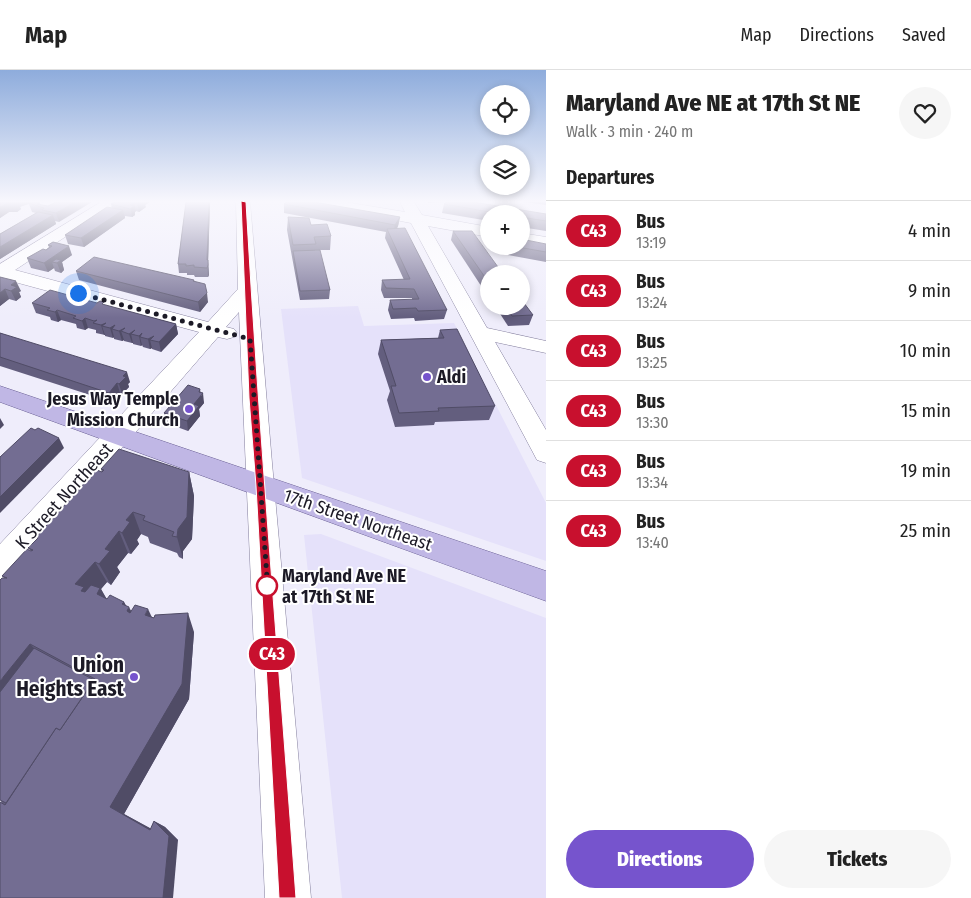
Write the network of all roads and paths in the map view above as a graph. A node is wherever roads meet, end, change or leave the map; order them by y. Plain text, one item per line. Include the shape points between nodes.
1 (50, 241) edge
2 (245, 241) edge
3 (428, 241) edge
4 (0, 272) edge
5 (247, 291) junction
6 (213, 329) junction
7 (479, 332) junction
8 (250, 339) junction
9 (546, 347) edge
10 (0, 394) edge
11 (118, 436) junction
12 (546, 453) edge
13 (261, 486) junction
14 (0, 566) edge
15 (546, 586) edge
16 (288, 898) edge

1 - 4 street
2 - 5 street
3 - 7 street
4 - 6 street
5 - 6 street, K Street Northeast
5 - 8 street
6 - 8 street
6 - 11 street, K Street Northeast
7 - 9 street
7 - 12 street
8 - 13 street
10 - 11 main road, 17th Street Northeast
11 - 13 main road, 17th Street Northeast
11 - 14 street, K Street Northeast
13 - 15 main road, 17th Street Northeast
13 - 16 street

